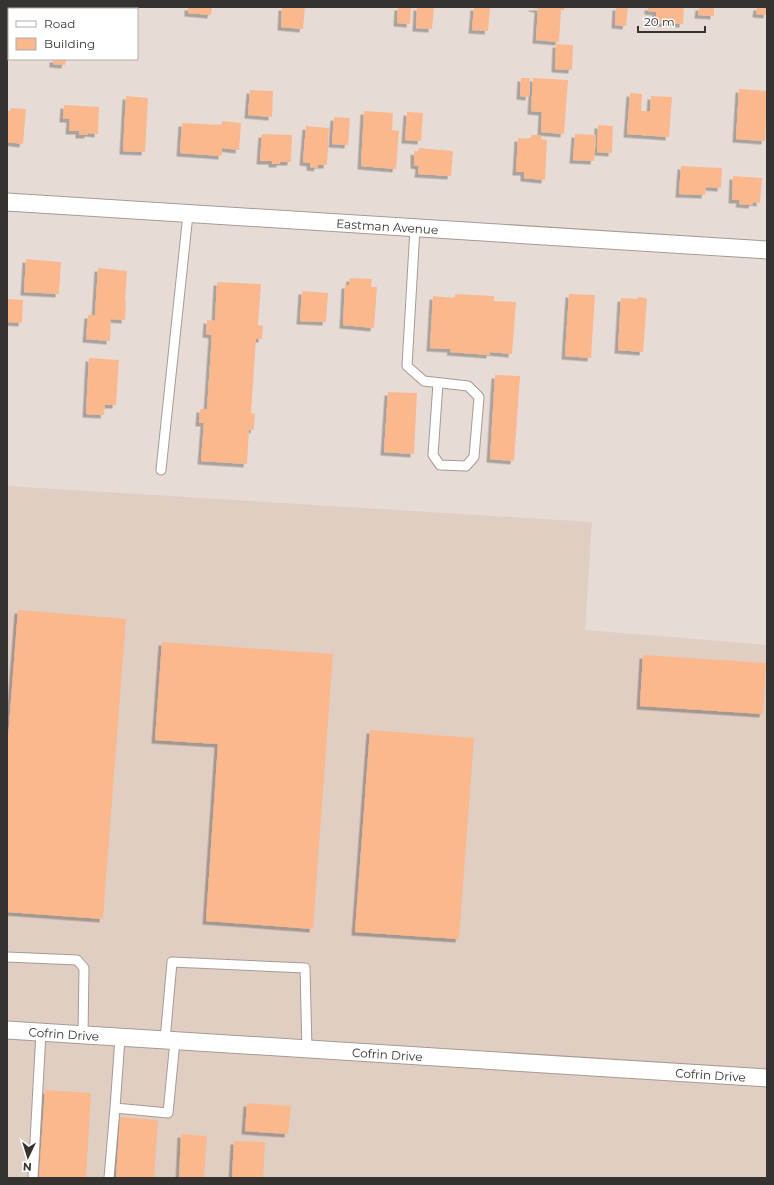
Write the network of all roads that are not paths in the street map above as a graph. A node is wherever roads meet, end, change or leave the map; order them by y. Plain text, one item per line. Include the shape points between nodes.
1 (7, 202) edge
2 (188, 214) junction
3 (415, 228) junction
4 (767, 250) edge
5 (438, 382) junction
6 (161, 470) dead end
7 (7, 957) edge
8 (7, 1030) edge
9 (41, 1032) junction
10 (83, 1035) junction
11 (120, 1038) junction
12 (170, 1041) junction
13 (307, 1049) junction
14 (767, 1078) edge
15 (115, 1108) junction
16 (33, 1178) edge
17 (109, 1178) edge

1 - 2 street, Eastman Avenue
2 - 3 street, Eastman Avenue
2 - 6 lane
3 - 4 street, Eastman Avenue
3 - 5 lane via 407,366 424,381
5 - 5 lane via 468,386 479,396 474,457 466,466 440,465 433,455
7 - 10 lane via 77,960 84,968
8 - 9 street, Cofrin Drive
9 - 10 street, Cofrin Drive
9 - 16 lane
10 - 11 street, Cofrin Drive
11 - 12 street, Cofrin Drive
11 - 15 lane
12 - 13 street, Cofrin Drive
12 - 13 lane via 172,962 305,968
12 - 15 lane via 168,1113
13 - 14 street, Cofrin Drive
15 - 17 lane

